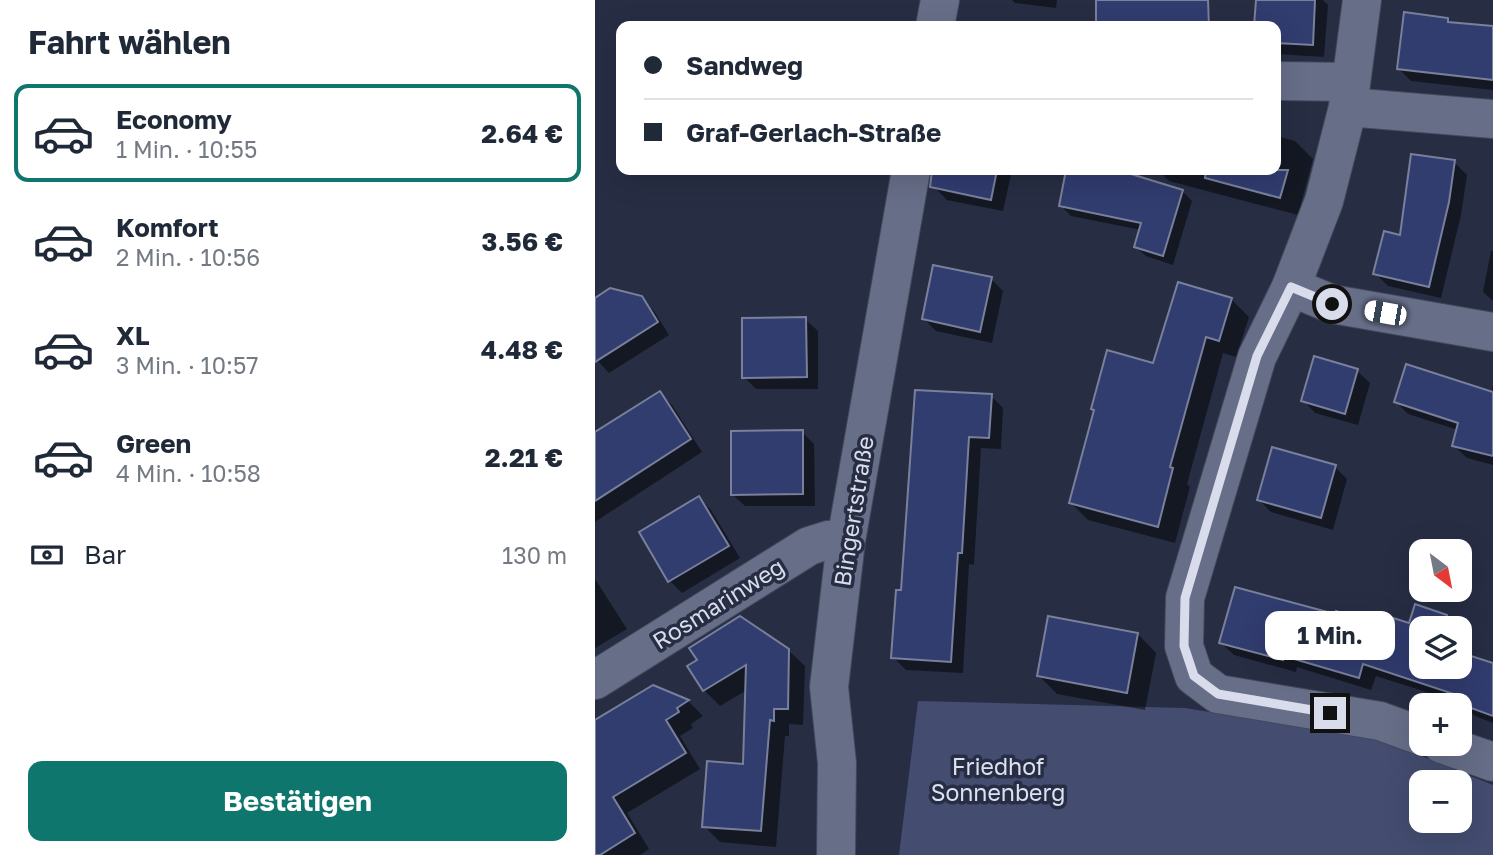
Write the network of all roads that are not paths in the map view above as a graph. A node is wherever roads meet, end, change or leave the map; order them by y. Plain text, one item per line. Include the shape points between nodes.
1 (940, 0) edge
2 (1362, 0) edge
3 (936, 21) edge
4 (1281, 81) edge
5 (1349, 94) junction
6 (1493, 119) edge
7 (910, 175) edge
8 (1291, 287) junction
9 (1493, 332) edge
10 (845, 541) junction
11 (595, 680) edge
12 (1409, 732) edge
13 (1472, 755) edge
14 (1493, 762) edge
15 (836, 855) edge

1 - 3 street
2 - 5 street
4 - 5 street
5 - 6 street
5 - 8 street via 1324,201
7 - 10 street, Bingertstraße
8 - 9 street via 1332,304
8 - 12 street via 1253,369 1185,598 1184,646 1194,676 1218,694 1381,721
10 - 11 street, Rosmarinweg via 809,546
10 - 15 street, Bingertstraße via 829,687 837,763
13 - 14 street

